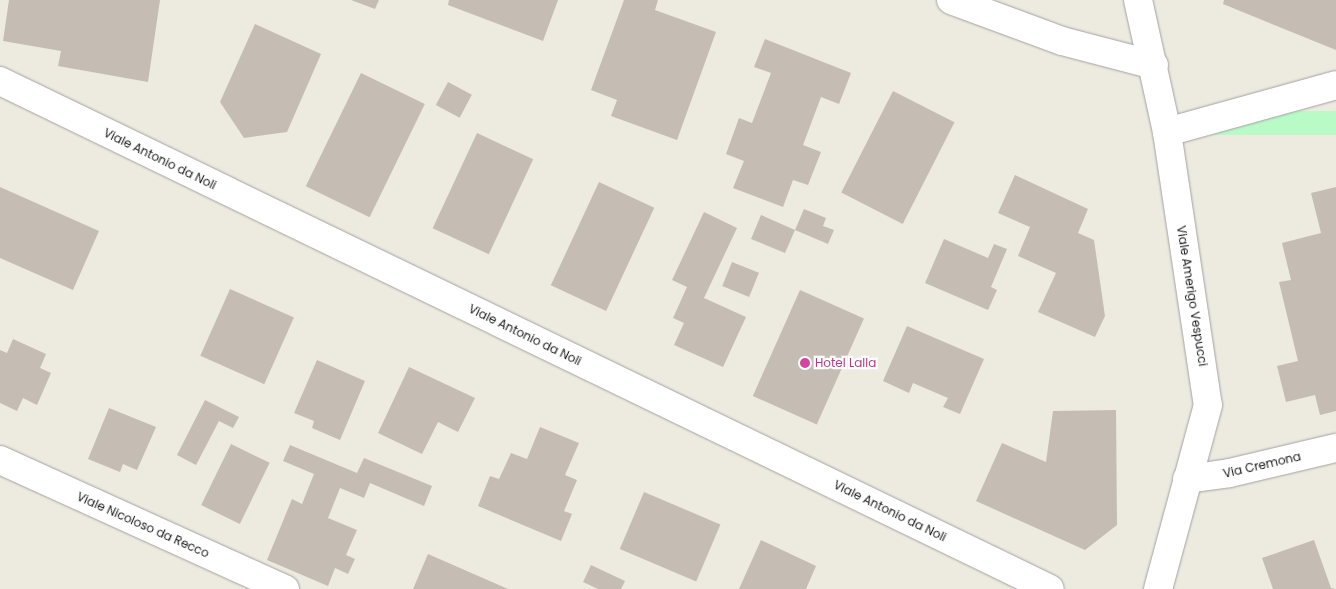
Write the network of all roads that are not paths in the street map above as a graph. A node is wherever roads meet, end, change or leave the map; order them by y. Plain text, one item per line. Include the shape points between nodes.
1 (951, 0) edge
2 (1138, 0) edge
3 (1154, 66) junction
4 (0, 82) edge
5 (1336, 85) edge
6 (1167, 132) junction
7 (1336, 448) edge
8 (0, 460) edge
9 (1187, 479) junction
10 (285, 589) edge
11 (1050, 589) edge
12 (1158, 589) edge

1 - 3 street via 1062,41
2 - 3 street, Viale Amerigo Vespucci
3 - 6 street, Viale Amerigo Vespucci
4 - 11 street, Viale Antonio da Noli
5 - 6 street
6 - 9 street, Viale Amerigo Vespucci via 1208,405
7 - 9 street, Via Cremona via 1230,473
8 - 10 street, Viale Nicoloso da Recco
9 - 12 street, Viale Amerigo Vespucci

